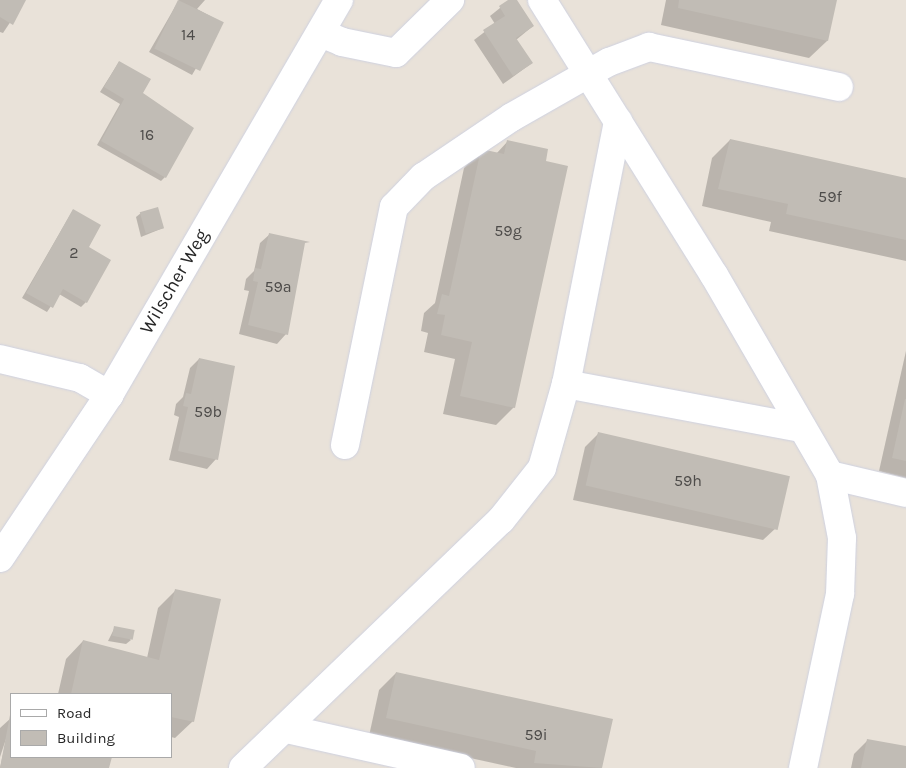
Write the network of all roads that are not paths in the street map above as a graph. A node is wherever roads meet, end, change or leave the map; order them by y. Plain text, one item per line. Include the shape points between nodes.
1 (339, 0) edge
2 (450, 0) edge
3 (542, 0) edge
4 (321, 33) junction
5 (589, 74) junction
6 (839, 87) dead end
7 (618, 121) junction
8 (0, 359) edge
9 (566, 384) junction
10 (109, 395) junction
11 (802, 428) junction
12 (345, 445) dead end
13 (830, 475) junction
14 (906, 493) edge
15 (0, 558) edge
16 (287, 729) junction
17 (243, 768) edge
18 (461, 768) edge
19 (802, 768) edge

1 - 4 street, Wilscher Weg
2 - 4 street via 396,53 342,42
3 - 5 street
4 - 10 street, Wilscher Weg
5 - 6 street via 649,47
5 - 7 street
5 - 12 street via 512,117 423,177 394,208
7 - 9 street
7 - 11 street
8 - 10 street via 80,378
9 - 11 street
9 - 16 street via 542,468 501,520
10 - 15 street, Wilscher Weg
11 - 13 street
13 - 14 street
13 - 19 street via 842,538 840,594
16 - 17 street
16 - 18 street

